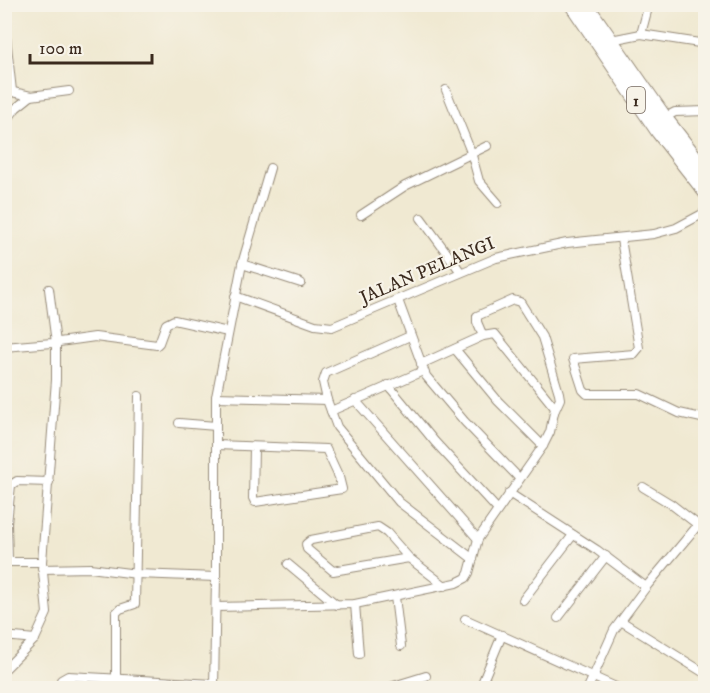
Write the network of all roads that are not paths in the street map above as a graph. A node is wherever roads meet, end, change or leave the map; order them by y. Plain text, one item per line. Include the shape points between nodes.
1 (572, 4) edge
2 (585, 4) edge
3 (649, 4) edge
4 (4, 19) edge
5 (641, 34) junction
6 (611, 40) junction
7 (705, 44) edge
8 (8, 90) edge
9 (446, 90) dead end
10 (69, 91) dead end
11 (31, 96) junction
12 (705, 111) edge
13 (664, 118) junction
14 (4, 124) edge
15 (486, 146) dead end
16 (471, 152) junction
17 (270, 168) dead end
18 (705, 172) edge
19 (705, 192) edge
20 (498, 203) dead end
21 (705, 212) edge
22 (361, 215) dead end
23 (421, 218) dead end
24 (621, 239) junction
25 (242, 264) junction
26 (460, 271) junction
27 (301, 283) dead end
28 (50, 289) dead end
29 (235, 296) junction
30 (398, 300) junction
31 (228, 332) junction
32 (410, 336) junction
33 (483, 336) junction
34 (57, 343) junction
35 (4, 347) edge
36 (455, 349) junction
37 (422, 368) junction
38 (388, 385) junction
39 (139, 396) dead end
40 (216, 397) junction
41 (327, 400) junction
42 (355, 400) junction
43 (555, 410) junction
44 (331, 411) junction
45 (705, 418) edge
46 (179, 423) dead end
47 (216, 426) junction
48 (216, 445) junction
49 (543, 446) junction
50 (254, 447) junction
51 (519, 478) junction
52 (49, 482) junction
53 (643, 487) dead end
54 (7, 488) edge
55 (509, 493) junction
56 (497, 509) junction
57 (6, 523) edge
58 (702, 528) edge
59 (573, 534) junction
60 (478, 539) junction
61 (606, 556) junction
62 (409, 558) junction
63 (473, 559) junction
64 (6, 562) edge
65 (288, 564) dead end
66 (42, 565) junction
67 (137, 574) junction
68 (216, 577) junction
69 (445, 586) junction
70 (646, 587) junction
71 (395, 597) junction
72 (523, 600) dead end
73 (355, 604) junction
74 (338, 605) junction
75 (216, 607) junction
76 (558, 618) dead end
77 (465, 619) dead end
78 (621, 621) junction
79 (502, 635) junction
80 (4, 636) edge
81 (35, 639) junction
82 (401, 646) dead end
83 (359, 654) dead end
84 (5, 669) edge
85 (705, 674) edge
86 (426, 676) dead end
87 (593, 677) junction
88 (116, 678) junction
89 (214, 686) edge
90 (61, 688) edge
91 (387, 688) edge
92 (480, 688) edge
93 (588, 688) edge
94 (618, 688) edge

1 - 19 highway, 1
2 - 6 highway, 1
3 - 5 street
4 - 8 street
5 - 6 street
5 - 7 street
6 - 13 highway, 1
8 - 11 street
9 - 16 street
10 - 11 street
11 - 14 street
12 - 13 street via 675,112
13 - 18 highway, 1
15 - 16 street
16 - 20 street via 479,181
16 - 22 street via 398,190
17 - 25 street
21 - 24 street, JALAN PELANGI via 676,228
23 - 26 street
24 - 26 street, JALAN PELANGI via 567,243 511,254
24 - 45 street via 639,348 634,354 574,358 583,390 587,394 639,394 679,413
25 - 27 street
25 - 29 street
26 - 30 street, JALAN PELANGI
28 - 34 street
29 - 30 street, JALAN PELANGI via 328,327
29 - 31 street
30 - 32 street
31 - 34 street via 174,320 165,326 157,345 95,337
31 - 40 street
32 - 37 street
32 - 41 street via 326,373 323,382
33 - 36 street
33 - 43 street via 497,335
33 - 43 street via 477,316 513,300 520,302 545,346 560,393
34 - 35 street
34 - 52 street
36 - 37 street
36 - 49 street via 498,401
37 - 38 street
37 - 51 street via 465,422
38 - 42 street
38 - 56 street
39 - 67 street
40 - 41 street
40 - 47 street
41 - 44 street
42 - 44 street
42 - 60 street
43 - 49 street
44 - 63 street via 337,427 399,502
46 - 47 street
47 - 48 street
48 - 50 street
48 - 68 street
49 - 51 street
50 - 50 street via 255,502 342,489 326,449
51 - 55 street
52 - 54 street via 17,481
52 - 66 street
53 - 58 street
54 - 57 street
55 - 56 street
55 - 59 street
56 - 60 street
57 - 64 street
58 - 70 street
59 - 61 street
59 - 72 street
60 - 63 street
61 - 70 street
61 - 76 street
62 - 62 street via 378,527 306,544 333,571
62 - 69 street
63 - 69 street via 465,578
64 - 66 street
65 - 74 street
66 - 67 street
66 - 81 street via 46,613
67 - 68 street
67 - 88 street via 135,604 116,613
68 - 75 street
69 - 71 street
70 - 78 street
71 - 73 street
71 - 82 street
73 - 74 street
73 - 83 street
74 - 75 street
75 - 89 street
77 - 79 street
78 - 85 street
78 - 87 street
79 - 87 street
79 - 92 street
80 - 81 street
81 - 84 street
86 - 91 street
87 - 93 street
87 - 94 street
88 - 89 street
88 - 90 street via 65,676

